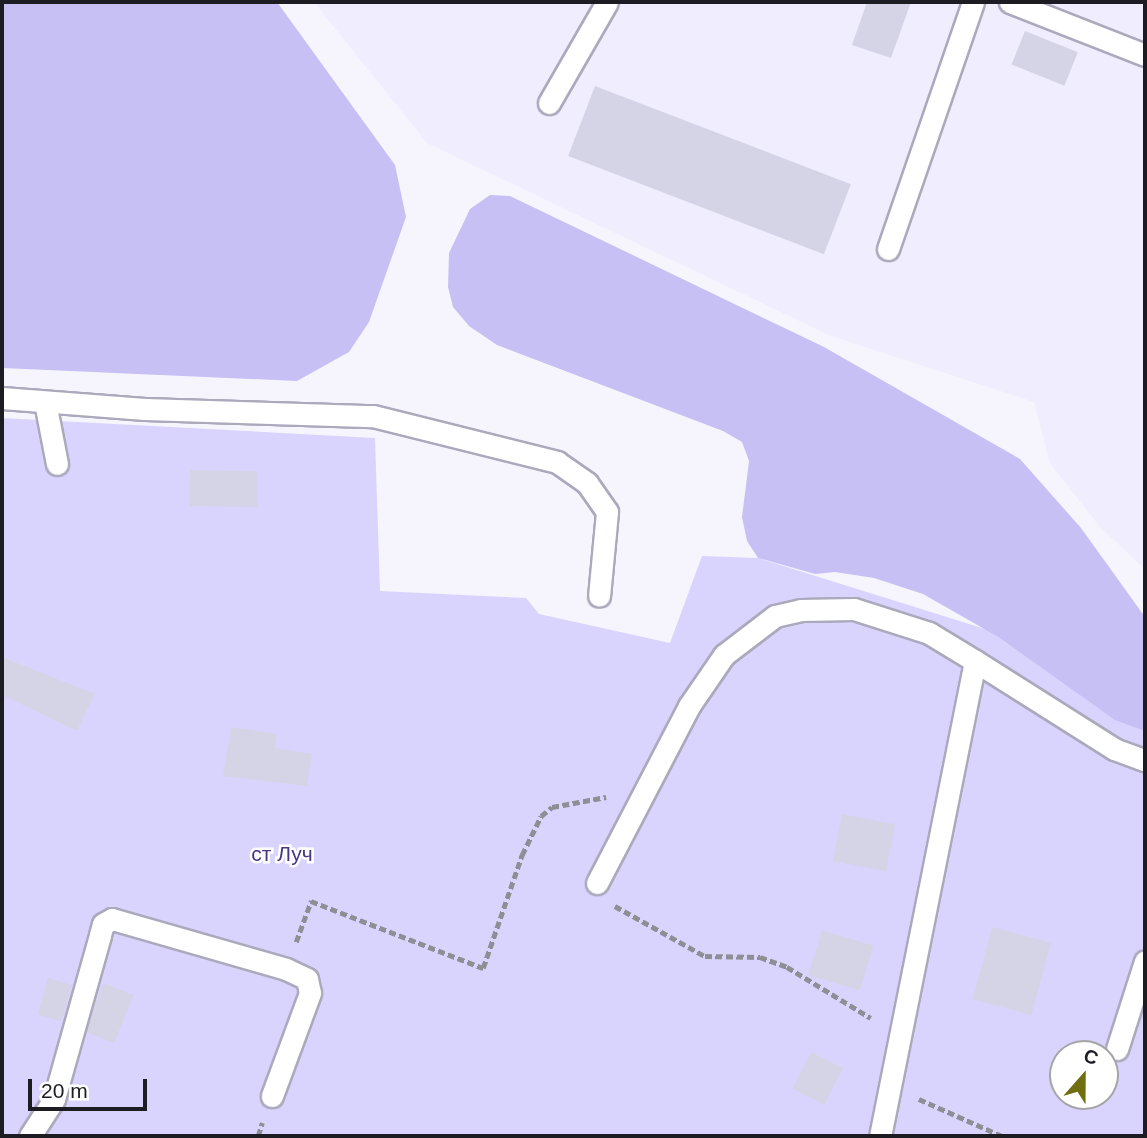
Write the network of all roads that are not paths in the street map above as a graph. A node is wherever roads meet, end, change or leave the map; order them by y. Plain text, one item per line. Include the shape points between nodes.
1 (607, 2) edge
2 (973, 2) edge
3 (1010, 2) edge
4 (1145, 55) edge
5 (549, 103) dead end
6 (888, 248) dead end
7 (2, 398) edge
8 (45, 402) junction
9 (57, 464) dead end
10 (599, 596) dead end
11 (975, 661) junction
12 (1145, 760) edge
13 (597, 883) road end
14 (1145, 961) edge
15 (1119, 1043) edge
16 (272, 1096) dead end
17 (30, 1136) edge
18 (880, 1136) edge

1 - 5 lane
2 - 6 lane
3 - 4 lane
7 - 8 lane
8 - 9 lane
8 - 10 lane via 373,416 557,462 587,483 607,512
11 - 12 lane via 1114,749
11 - 13 lane via 929,633 854,609 802,610 775,616 724,655 641,792
11 - 18 lane
14 - 15 lane
16 - 17 lane via 310,993 307,979 112,919 103,924 54,1100

